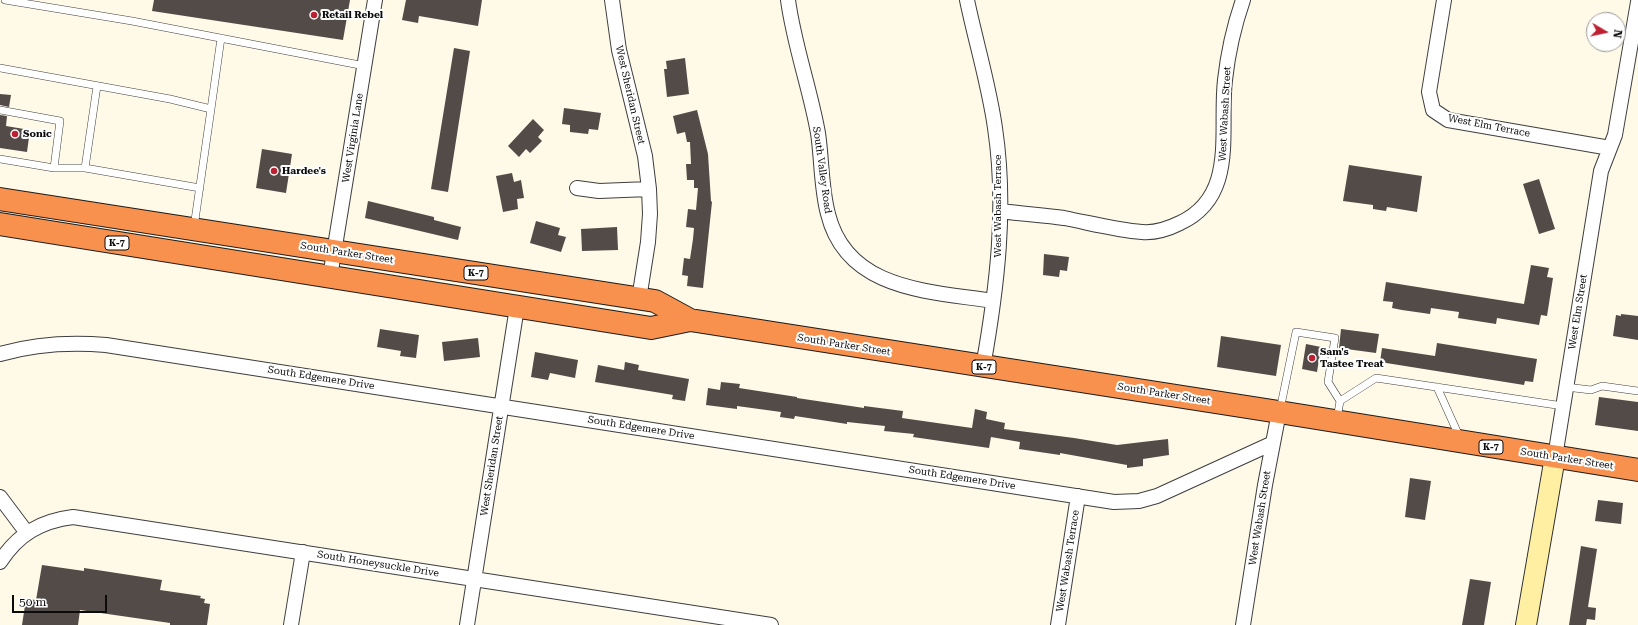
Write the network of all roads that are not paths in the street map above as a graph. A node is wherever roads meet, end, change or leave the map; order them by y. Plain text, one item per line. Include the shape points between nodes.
1 (5, 0) edge
2 (375, 0) edge
3 (612, 0) edge
4 (788, 0) edge
5 (967, 0) edge
6 (1243, 0) edge
7 (1444, 0) edge
8 (1638, 2) edge
9 (221, 38) junction
10 (364, 66) junction
11 (0, 68) edge
12 (97, 86) junction
13 (211, 109) junction
14 (0, 110) edge
15 (1610, 148) junction
16 (0, 159) edge
17 (54, 168) junction
18 (85, 168) junction
19 (200, 188) junction
20 (577, 188) dead end
21 (648, 189) junction
22 (0, 199) edge
23 (1001, 211) junction
24 (0, 224) edge
25 (194, 229) junction
26 (334, 251) junction
27 (330, 277) junction
28 (639, 299) junction
29 (993, 301) junction
30 (517, 307) junction
31 (690, 320) junction
32 (0, 354) edge
33 (983, 367) junction
34 (1437, 387) junction
35 (1566, 387) junction
36 (1638, 391) edge
37 (1340, 401) junction
38 (501, 406) junction
39 (1563, 406) junction
40 (1279, 412) junction
41 (1336, 422) junction
42 (1462, 442) junction
43 (1273, 443) junction
44 (1556, 457) junction
45 (1638, 470) edge
46 (1078, 496) junction
47 (0, 497) edge
48 (26, 533) junction
49 (303, 552) junction
50 (0, 562) edge
51 (474, 579) junction
52 (291, 625) edge
53 (467, 625) edge
54 (771, 625) edge
55 (1058, 625) edge
56 (1243, 625) edge
57 (1526, 625) edge

1 - 9 lane
2 - 10 street, West Virginia Lane
3 - 21 street, West Sheridan Street via 619,50 645,156
4 - 29 street, South Valley Road via 798,55 814,114 828,215 837,237 857,263 895,284
5 - 23 street, West Wabash Terrace via 995,127 1000,168
6 - 23 street, West Wabash Street via 1229,50 1225,81 1223,164 1220,178 1204,206 1187,220 1168,228 1143,232
7 - 15 street, West Elm Terrace via 1429,92 1433,110 1448,120
8 - 15 street, West Elm Street via 1615,134
9 - 10 lane
9 - 13 lane
10 - 26 street, West Virginia Lane
11 - 12 lane
12 - 13 lane
12 - 18 lane
13 - 19 lane
14 - 17 lane via 60,121
15 - 35 street, West Elm Street via 1598,186
16 - 17 lane
17 - 18 lane
18 - 19 lane
19 - 25 lane
20 - 21 street via 600,191
21 - 28 street, West Sheridan Street via 648,242
22 - 25 highway, South Parker Street / K-7
23 - 29 street, West Wabash Terrace via 999,262
24 - 27 highway, South Parker Street / K-7
25 - 26 highway, South Parker Street / K-7
26 - 27 street, West Virginia Lane
26 - 28 highway, South Parker Street / K-7
27 - 30 highway, South Parker Street / K-7
28 - 31 highway, South Parker Street / K-7 via 655,301
29 - 33 street, West Wabash Terrace
30 - 31 highway, South Parker Street / K-7 via 651,328
30 - 38 street, West Sheridan Street
31 - 33 highway, South Parker Street / K-7
32 - 38 street, South Edgemere Drive via 52,344 106,345
33 - 40 highway, South Parker Street / K-7
34 - 37 lane via 1376,378
34 - 39 lane
34 - 42 lane
35 - 36 lane via 1591,390 1602,386
35 - 39 street, West Elm Street
37 - 40 lane via 1328,382 1335,338 1296,332
37 - 41 lane
38 - 46 street, South Edgemere Drive
38 - 51 street, West Sheridan Street
39 - 44 street, West Elm Street
40 - 41 highway, South Parker Street / K-7
40 - 43 street, West Wabash Street
41 - 42 highway, South Parker Street / K-7
42 - 44 highway, South Parker Street / K-7
43 - 46 street, South Edgemere Drive via 1157,496 1139,501 1114,502
43 - 56 street, West Wabash Street
44 - 45 highway, South Parker Street / K-7
44 - 57 street, West Elm Street
46 - 55 street, West Wabash Terrace
47 - 48 street
48 - 49 street, South Honeysuckle Drive via 55,520 73,517
48 - 50 street, South Honeysuckle Drive via 15,542
49 - 51 street, South Honeysuckle Drive
49 - 52 street
51 - 53 street, West Sheridan Street
51 - 54 street, South Honeysuckle Drive

